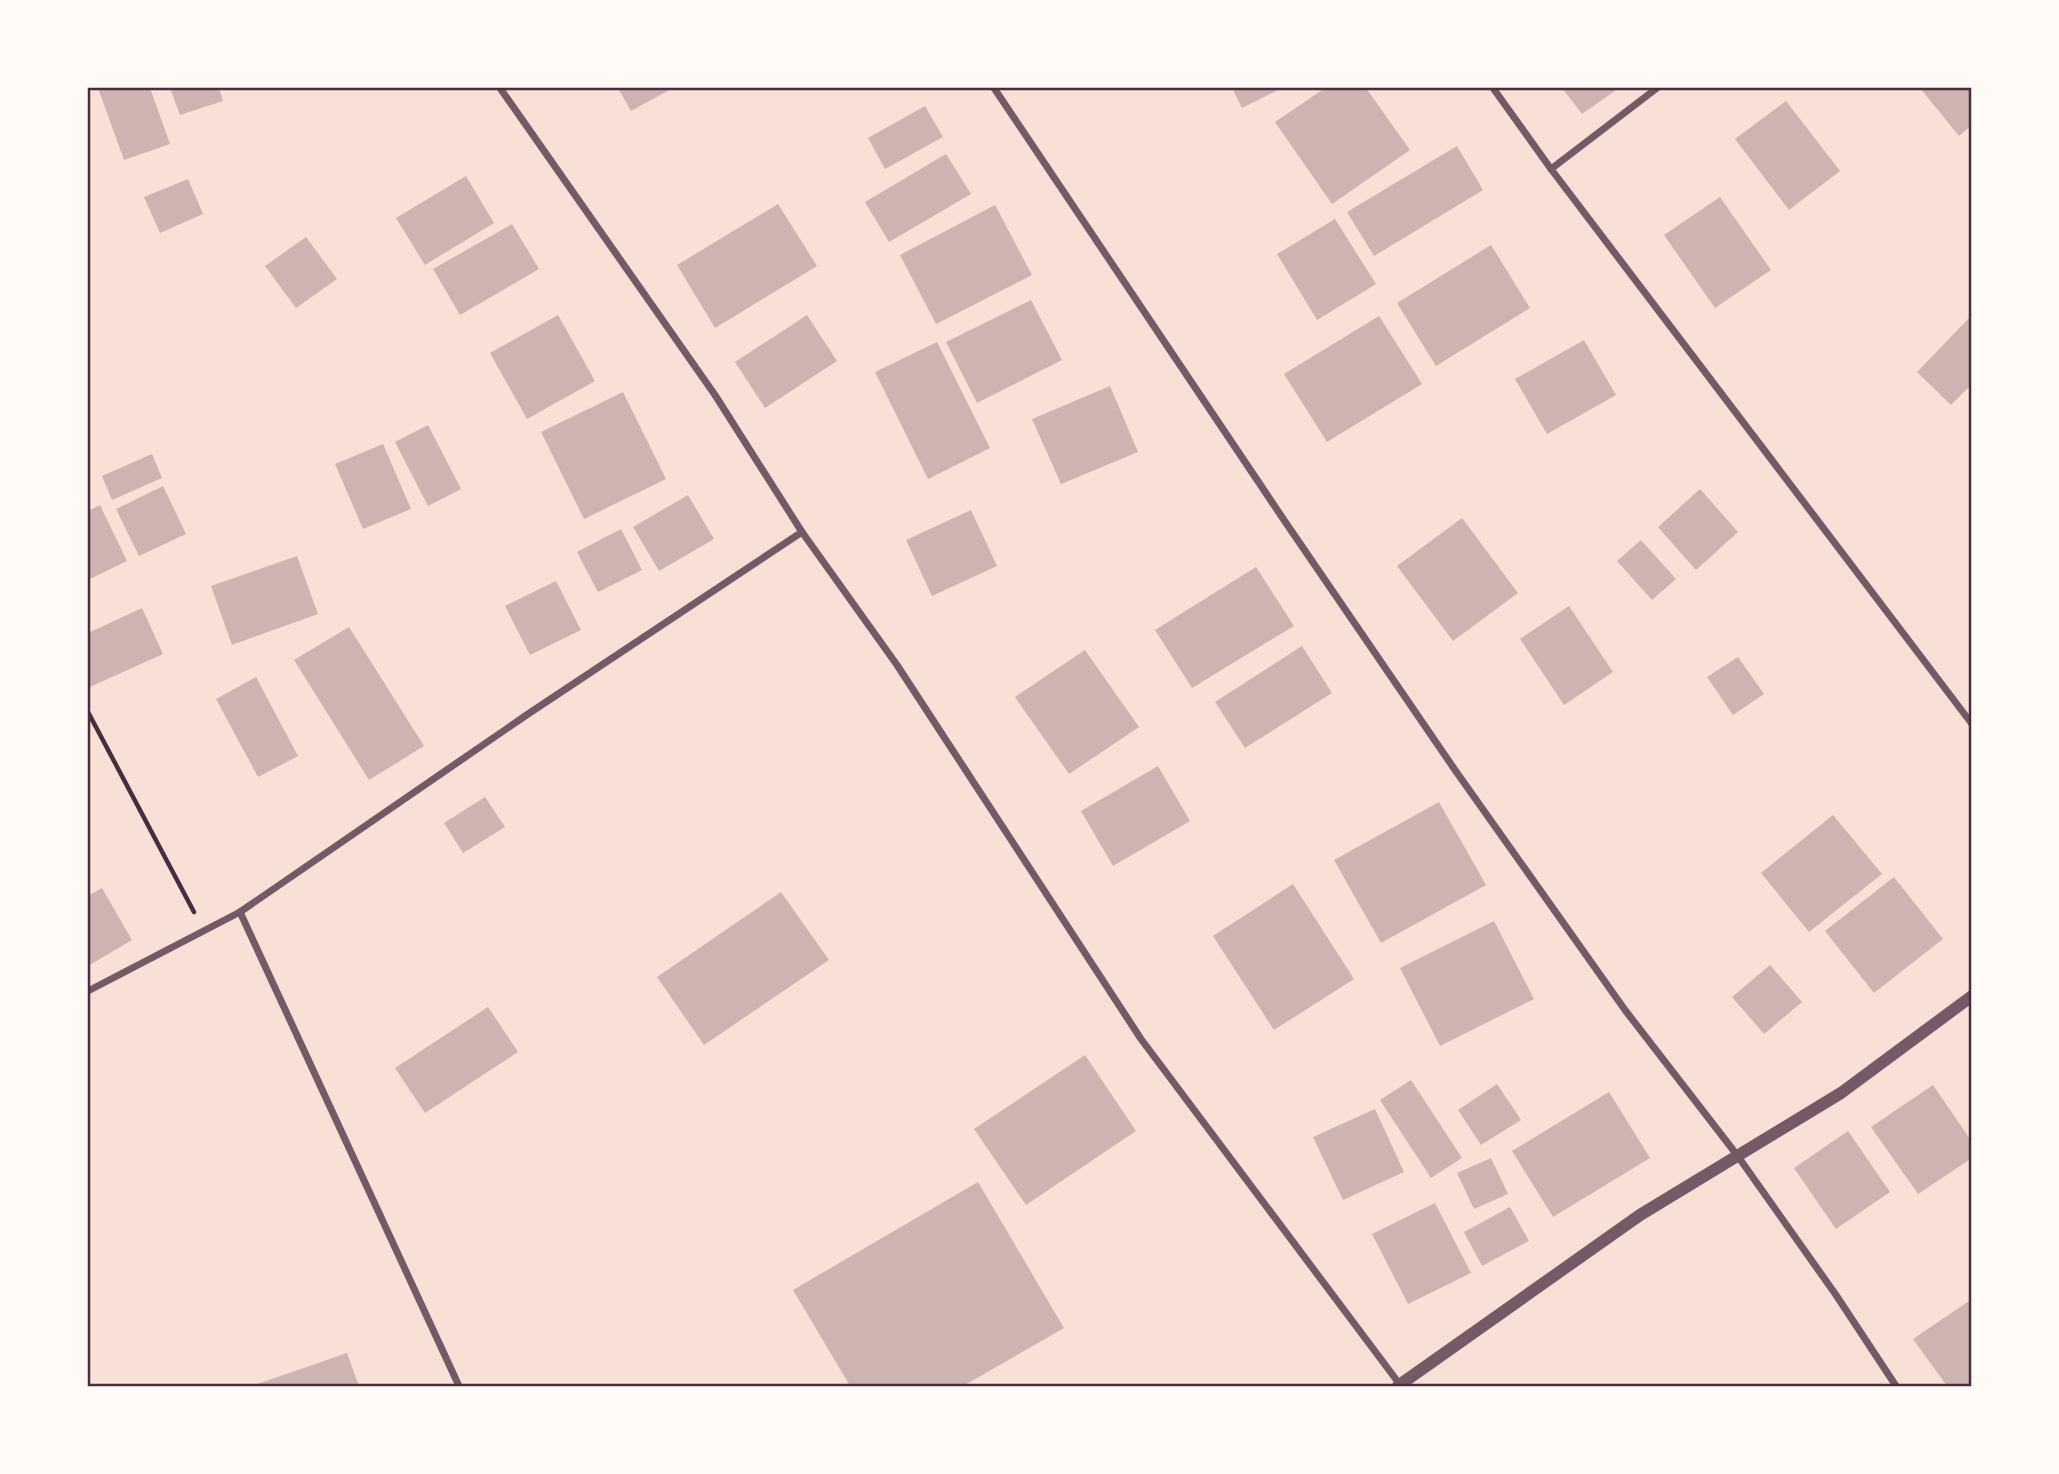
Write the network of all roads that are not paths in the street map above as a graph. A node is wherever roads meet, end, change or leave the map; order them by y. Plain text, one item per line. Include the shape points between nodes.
1 (500, 88) edge
2 (994, 88) edge
3 (1493, 88) edge
4 (1657, 88) edge
5 (1551, 169) junction
6 (802, 532) junction
7 (1972, 724) edge
8 (240, 912) junction
9 (88, 991) edge
10 (1972, 996) edge
11 (1737, 1155) junction
12 (1400, 1386) edge
13 (459, 1387) edge
14 (1896, 1387) edge

1 - 6 street via 715,395
2 - 11 street via 1455,770 1625,1010
3 - 5 street
4 - 5 street
5 - 7 street
6 - 8 street
6 - 12 street via 897,665 1141,1039
8 - 9 street
8 - 13 street
10 - 11 street via 1841,1093
11 - 12 street via 1640,1215
11 - 14 street

